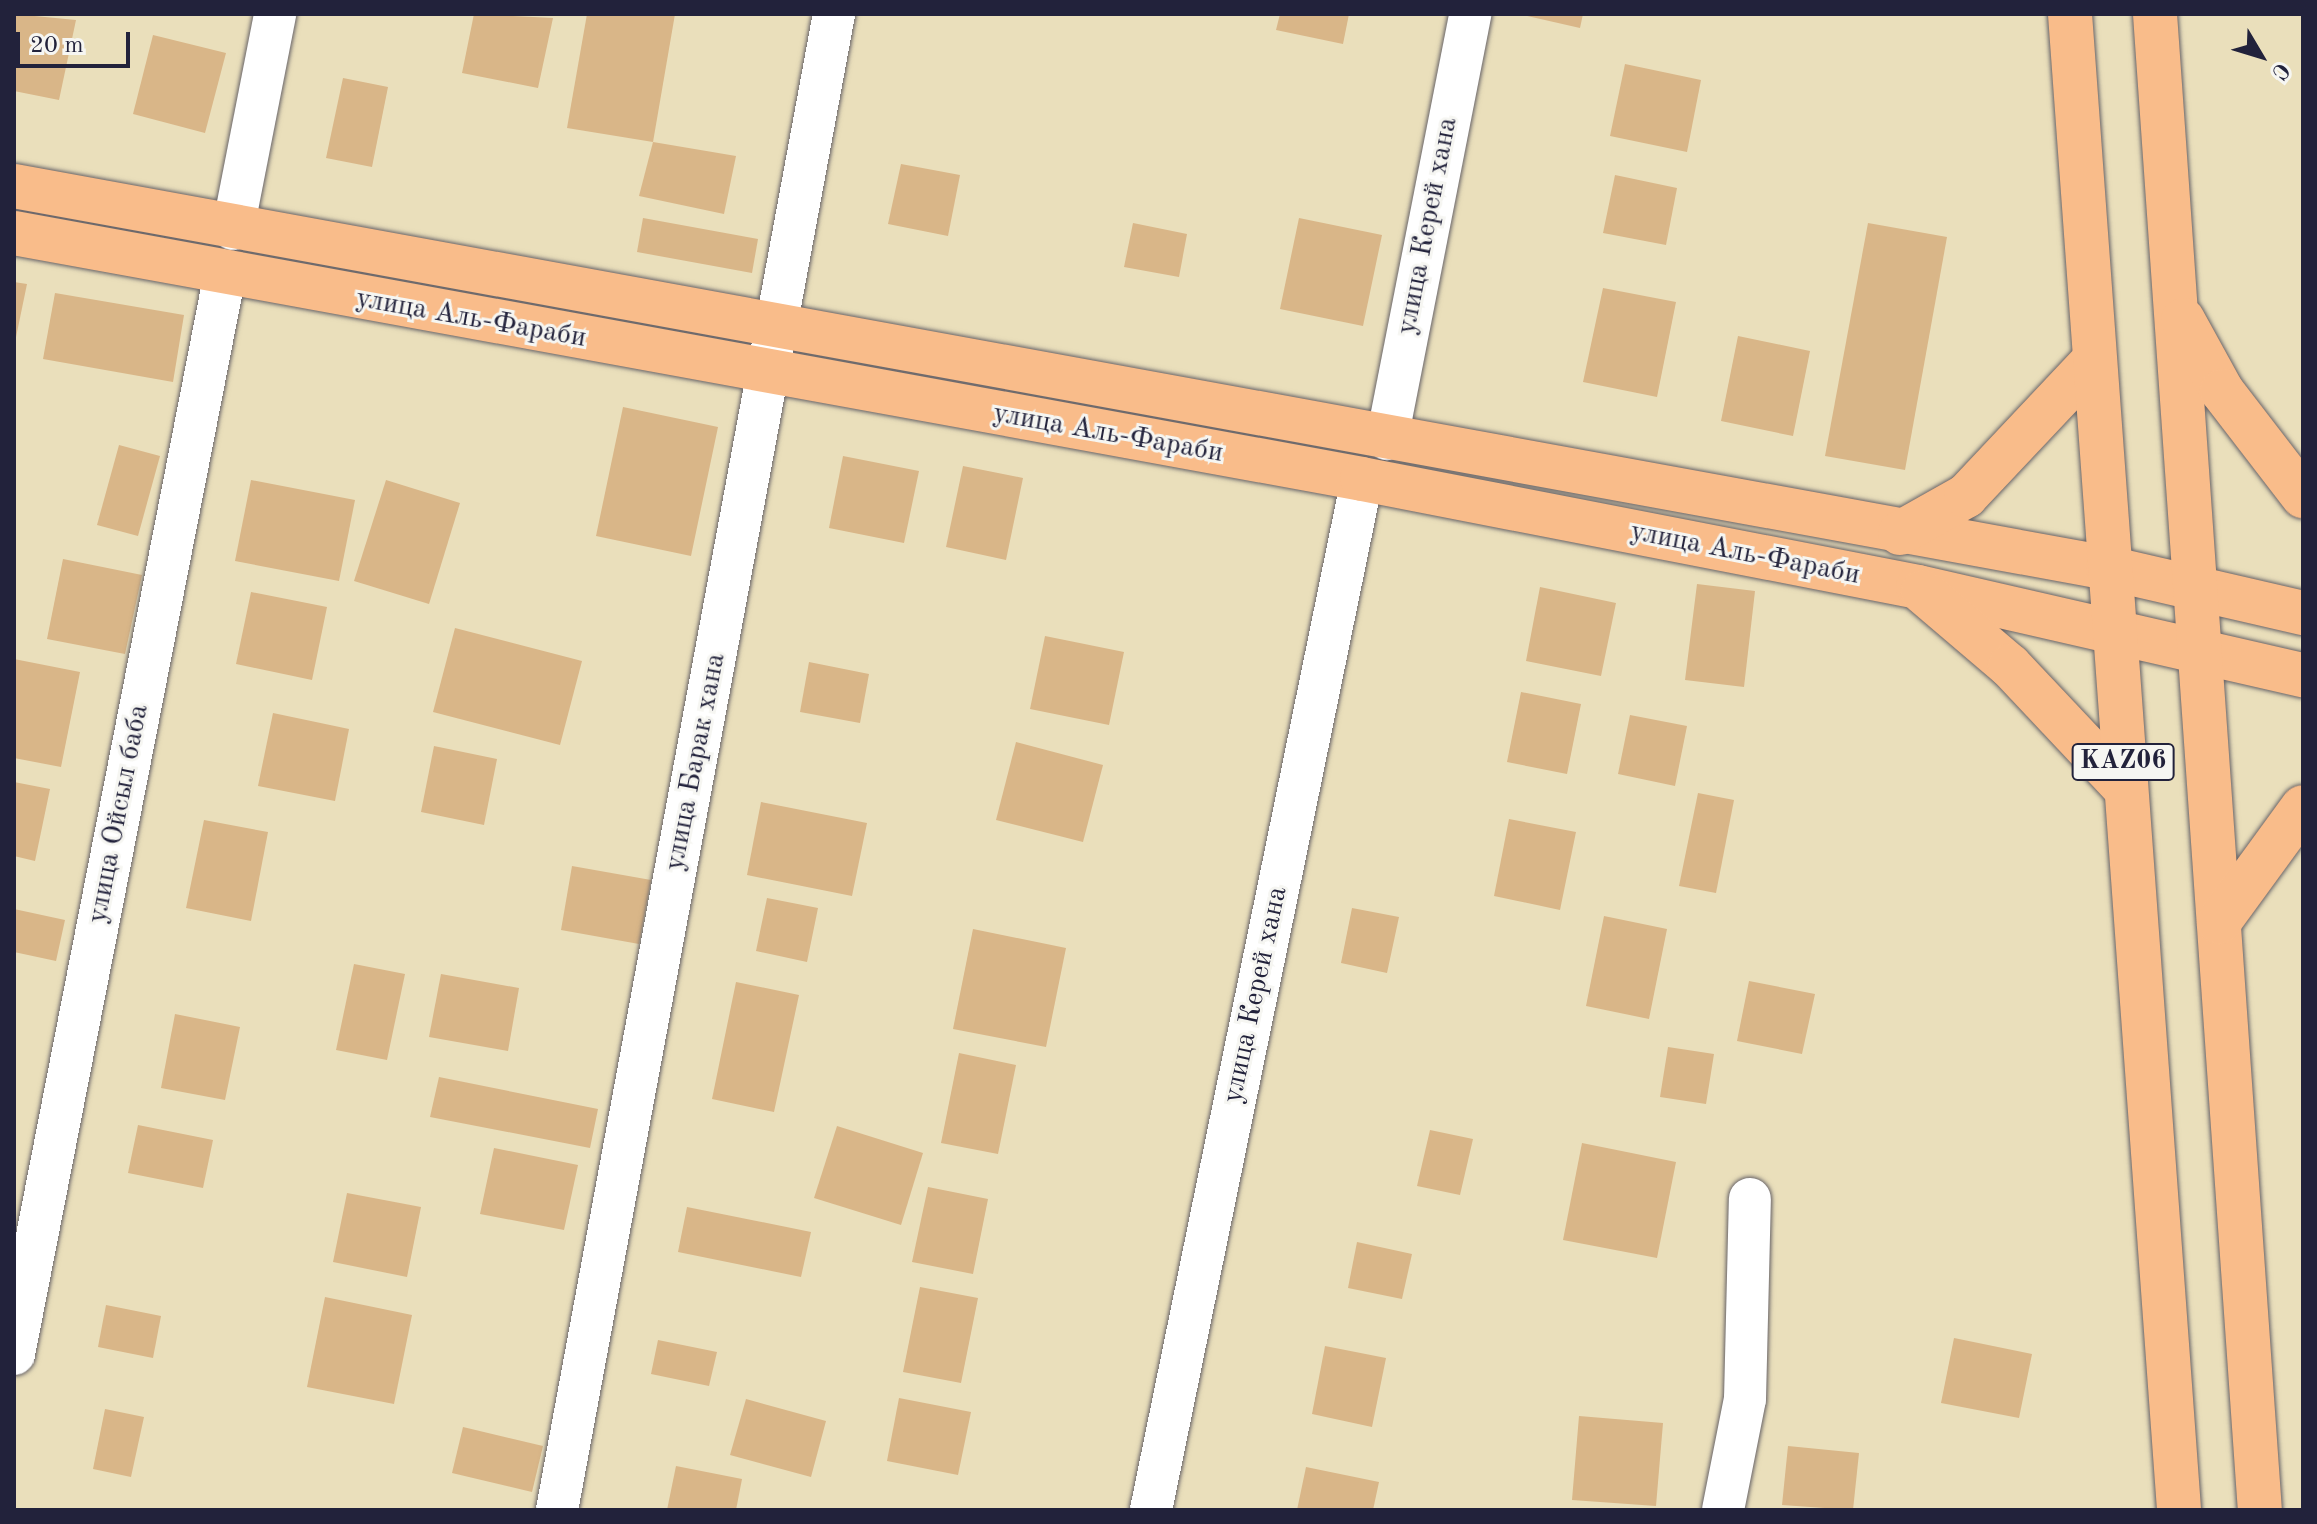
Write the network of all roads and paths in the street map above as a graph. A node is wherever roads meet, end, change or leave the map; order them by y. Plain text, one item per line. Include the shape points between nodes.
1 (275, 14) edge
2 (834, 14) edge
3 (1470, 14) edge
4 (2070, 14) edge
5 (2155, 14) edge
6 (14, 186) edge
7 (233, 229) junction
8 (14, 233) edge
9 (225, 274) junction
10 (2175, 306) junction
11 (773, 325) junction
12 (2094, 360) junction
13 (768, 373) junction
14 (1387, 439) junction
15 (1362, 479) junction
16 (2303, 496) edge
17 (1900, 533) junction
18 (2108, 568) junction
19 (1918, 587) junction
20 (2196, 591) junction
21 (2303, 613) edge
22 (2116, 631) junction
23 (2200, 648) junction
24 (2303, 675) edge
25 (2124, 787) junction
26 (2303, 807) edge
27 (2219, 922) junction
28 (1750, 1199) dead end
29 (14, 1354) edge
30 (557, 1510) edge
31 (1151, 1510) edge
32 (1723, 1510) edge
33 (2179, 1510) edge
34 (2260, 1510) edge

1 - 7 street
2 - 11 street, улица Барак хана
3 - 14 street, улица Керей хана
4 - 12 main road, KАZ06
5 - 10 main road, KАZ06
6 - 7 main road, улица Аль-Фараби
7 - 11 main road, улица Аль-Фараби
8 - 9 main road, улица Аль-Фараби
9 - 13 main road, улица Аль-Фараби
9 - 29 street, улица Ойсыл баба
10 - 16 main road via 2222,391
10 - 20 main road, KАZ06
11 - 13 street, улица Барак хана
11 - 14 main road, улица Аль-Фараби
12 - 17 main road via 1966,496
12 - 18 main road, KАZ06
13 - 15 main road, улица Аль-Фараби
13 - 30 street, улица Барак хана
14 - 17 main road, улица Аль-Фараби
15 - 19 main road, улица Аль-Фараби
15 - 31 street, улица Керей хана
17 - 18 main road, улица Аль-Фараби
18 - 20 main road, улица Аль-Фараби
18 - 22 main road, KАZ06
19 - 22 main road, улица Аль-Фараби
19 - 25 main road via 2010,666
20 - 21 main road, улица Аль-Фараби
20 - 23 main road, KАZ06
22 - 23 main road, улица Аль-Фараби
22 - 25 main road, KАZ06
23 - 24 main road, улица Аль-Фараби
23 - 27 main road, KАZ06
25 - 33 main road, KАZ06
26 - 27 main road
27 - 34 main road, KАZ06
28 - 32 street via 1745,1399

